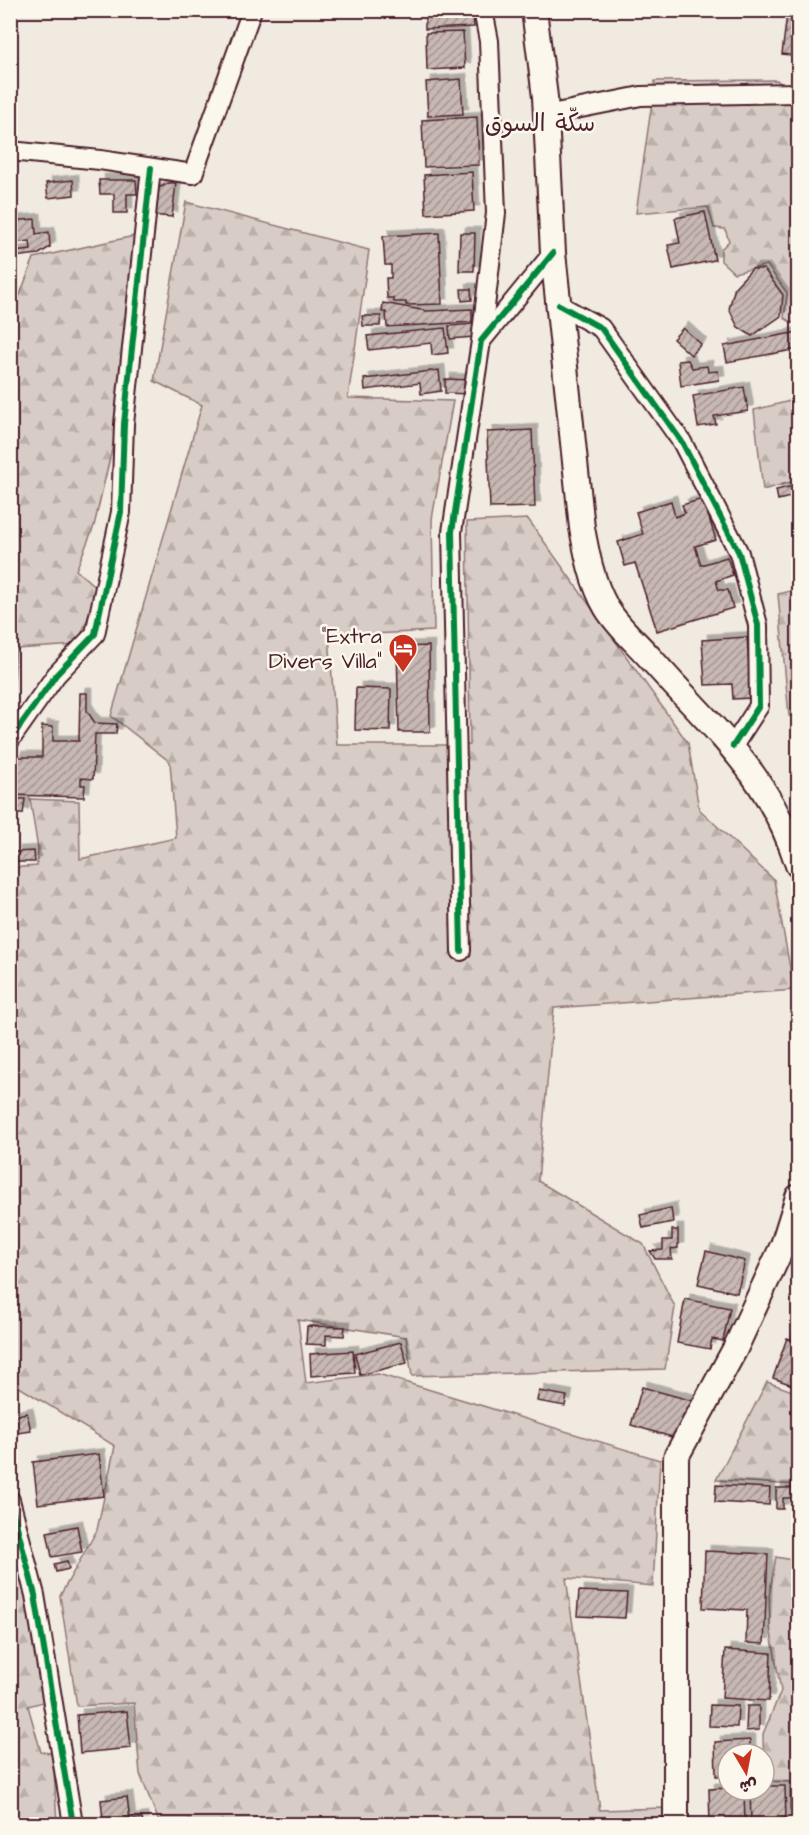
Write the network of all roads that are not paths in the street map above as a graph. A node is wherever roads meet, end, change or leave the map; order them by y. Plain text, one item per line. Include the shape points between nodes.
1 (252, 10) edge
2 (483, 10) edge
3 (534, 10) edge
4 (798, 93) edge
5 (546, 116) junction
6 (10, 151) edge
7 (151, 168) junction
8 (553, 253) junction
9 (559, 305) junction
10 (481, 341) junction
11 (10, 740) edge
12 (733, 746) junction
13 (798, 866) edge
14 (461, 951) dead end
15 (798, 1197) edge
16 (10, 1500) edge
17 (73, 1824) edge
18 (676, 1824) edge

1 - 7 street via 193,174
2 - 10 street via 489,41 496,213
3 - 5 main road
4 - 5 street via 640,96
5 - 8 main road
6 - 7 street
7 - 11 street via 124,424 121,512 95,634 56,675
8 - 9 main road
8 - 10 street
9 - 12 main road via 590,571 606,608
9 - 12 street via 601,328 682,442 739,553 758,625 759,706
10 - 14 street via 452,531
12 - 13 main road via 787,828
15 - 18 main road via 783,1245 735,1349 676,1457
16 - 17 street via 35,1595

